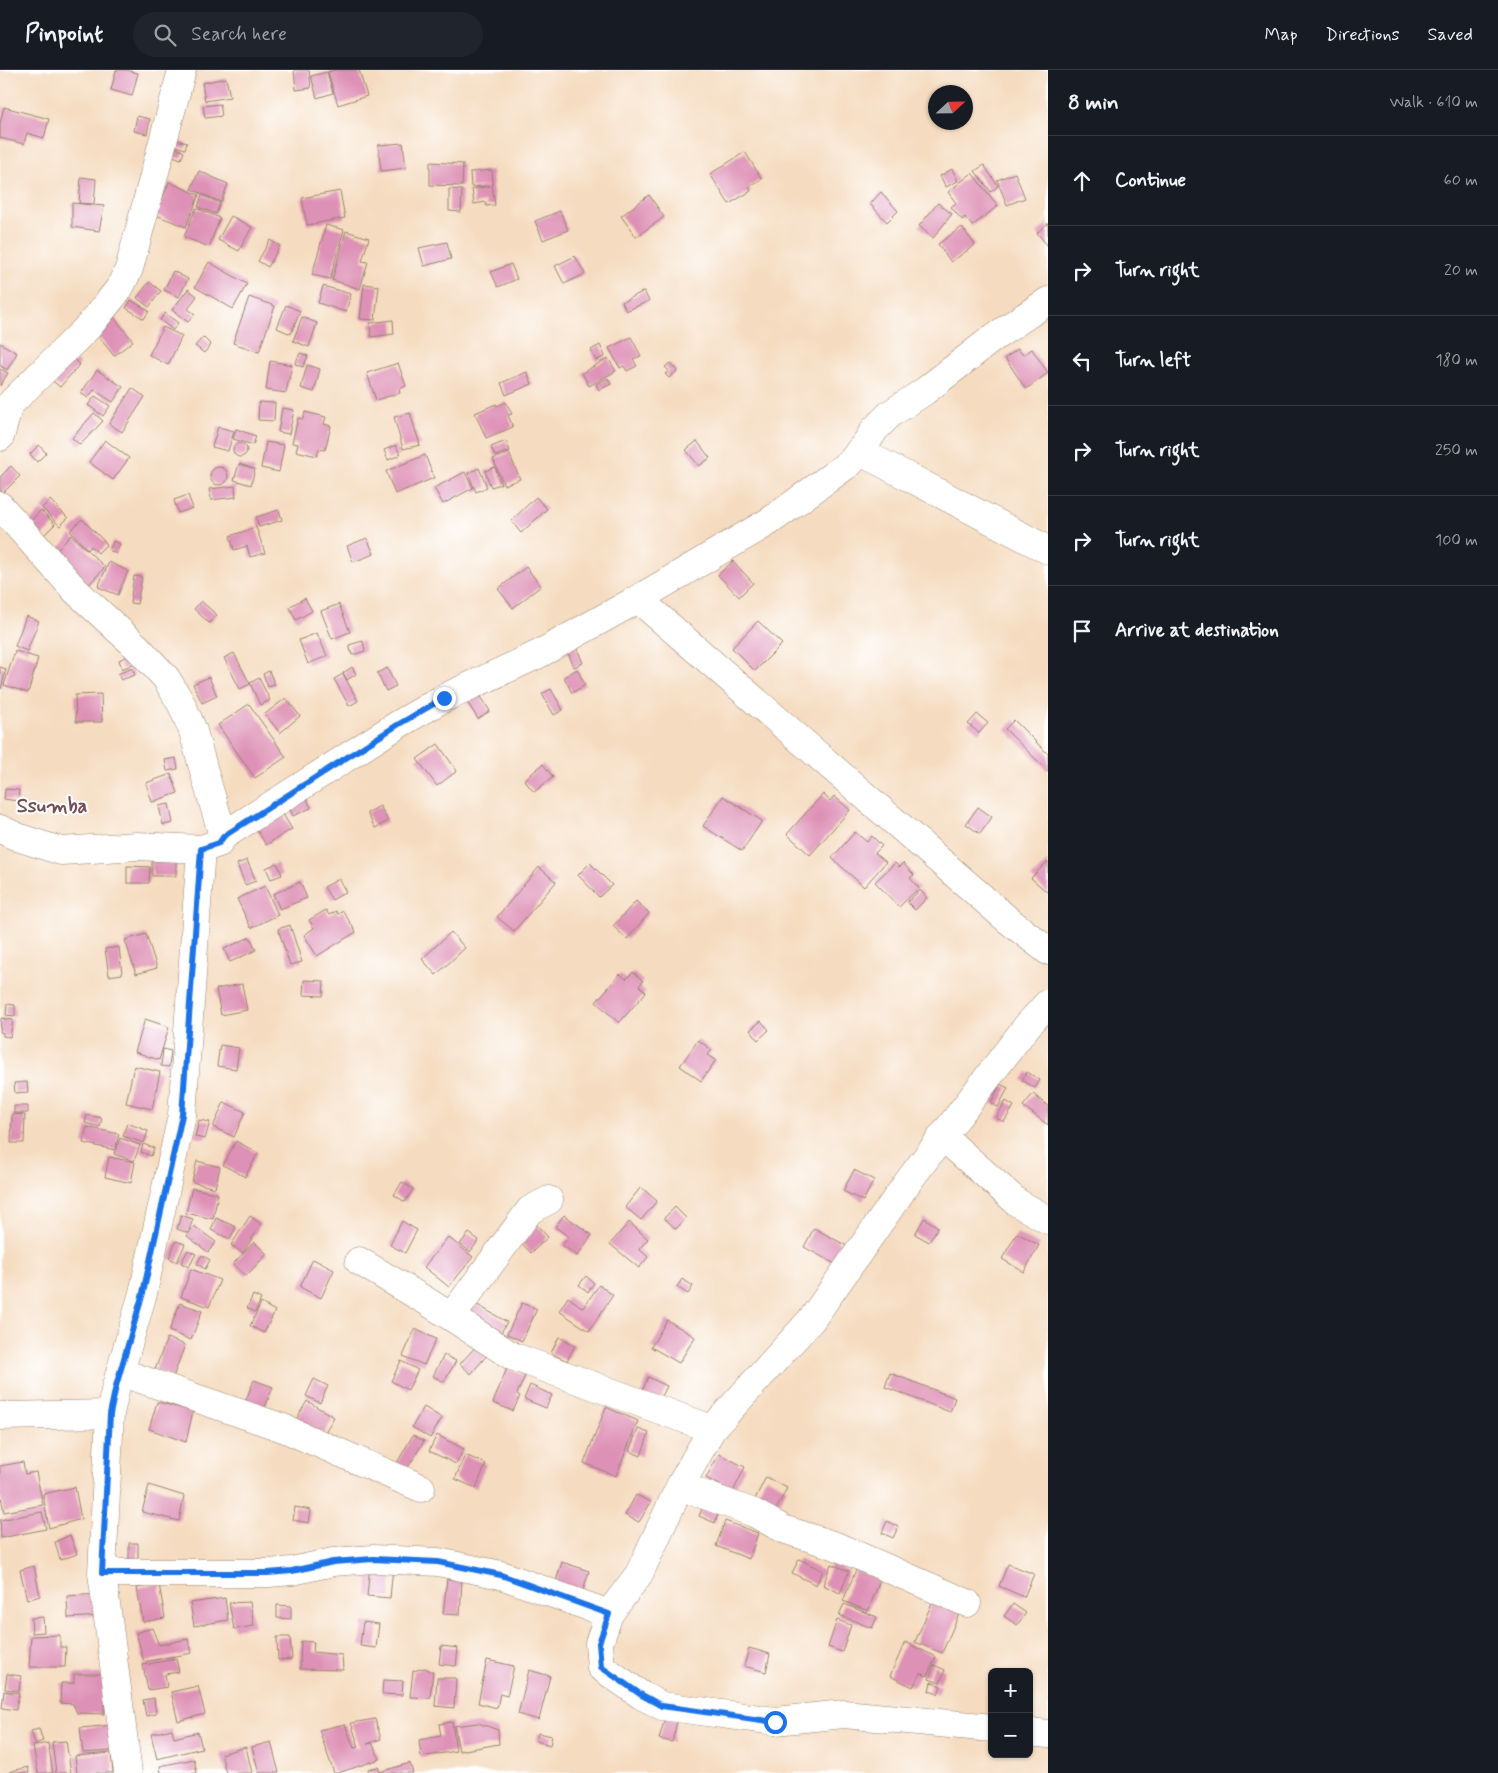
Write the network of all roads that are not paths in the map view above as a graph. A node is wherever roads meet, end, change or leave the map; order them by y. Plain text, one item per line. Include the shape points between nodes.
1 (182, 70) edge
2 (1048, 301) edge
3 (0, 437) edge
4 (860, 450) junction
5 (1, 510) edge
6 (1048, 550) edge
7 (638, 599) junction
8 (0, 829) edge
9 (212, 843) junction
10 (1048, 951) edge
11 (1048, 1003) edge
12 (942, 1136) junction
13 (549, 1200) dead end
14 (1048, 1220) edge
15 (359, 1261) dead end
16 (451, 1317) junction
17 (120, 1372) junction
18 (110, 1414) junction
19 (0, 1416) edge
20 (712, 1429) junction
21 (680, 1486) junction
22 (421, 1488) dead end
23 (102, 1573) junction
24 (967, 1603) dead end
25 (609, 1614) junction
26 (988, 1728) edge
27 (1033, 1732) edge
28 (1048, 1734) edge
29 (128, 1773) edge

1 - 3 street via 129,269 119,288 89,326 9,405
2 - 4 street via 890,414 875,428
4 - 6 street
4 - 7 street via 851,462 770,521
5 - 9 street via 76,591 166,678 193,731 206,782
7 - 9 street via 538,654 444,698
7 - 10 street
8 - 9 street via 62,851
9 - 17 street via 182,1115 143,1293
11 - 12 street
12 - 14 street via 1018,1203
12 - 20 street via 812,1319
13 - 16 street via 530,1210
15 - 16 street
16 - 20 street via 512,1356
17 - 18 street
17 - 22 street via 283,1428
18 - 19 street
18 - 23 street
20 - 21 street
21 - 24 street via 754,1513 783,1530 836,1546
21 - 25 street via 639,1574
23 - 25 street via 268,1573 373,1559 438,1562 501,1575
23 - 29 street
25 - 26 street via 599,1643 601,1667 662,1706 775,1722 844,1714
27 - 28 street

